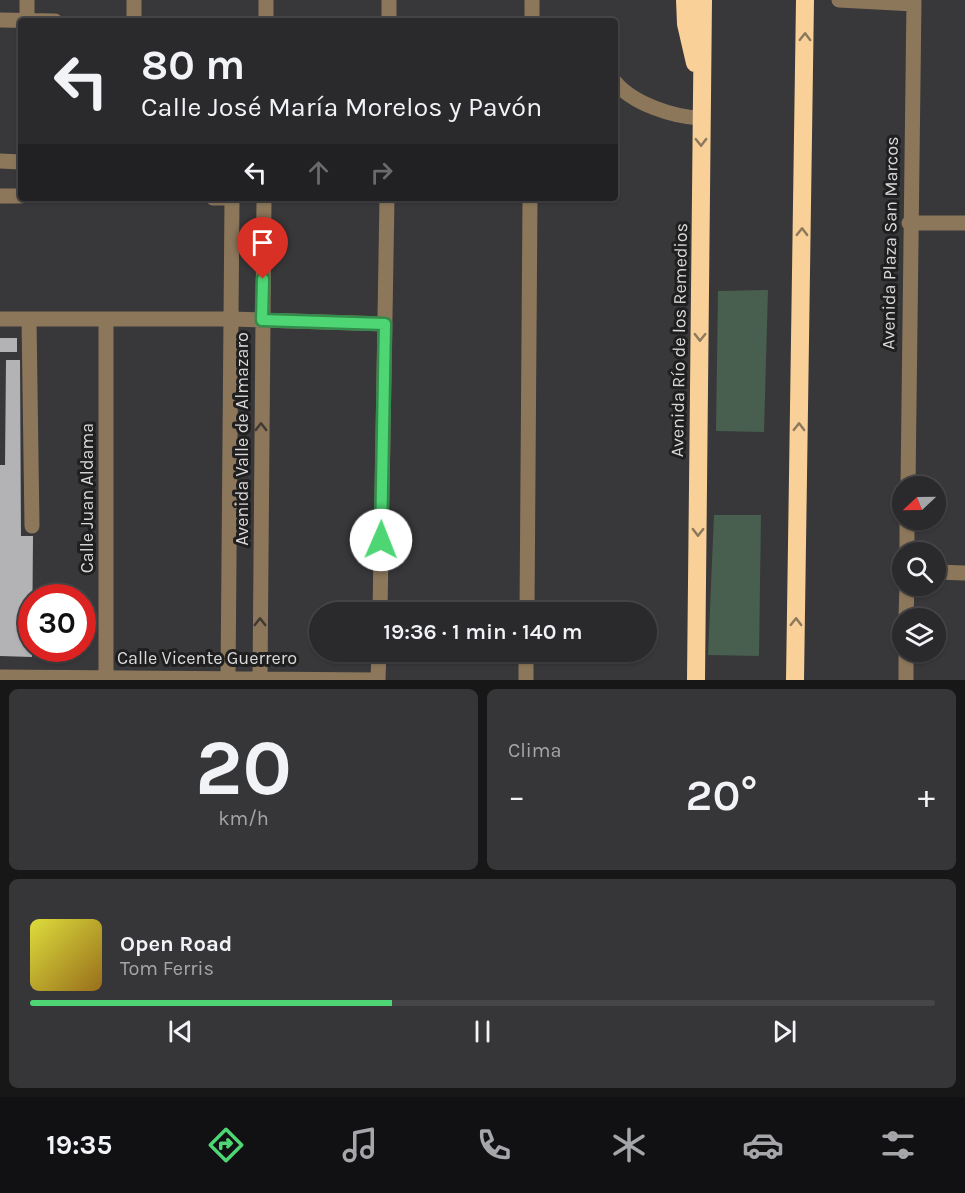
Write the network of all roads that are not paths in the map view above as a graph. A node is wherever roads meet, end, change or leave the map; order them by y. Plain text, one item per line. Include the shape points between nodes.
1 (27, 0) edge
2 (134, 0) edge
3 (266, 0) edge
4 (390, 0) edge
5 (532, 0) edge
6 (685, 0) edge
7 (703, 0) edge
8 (806, 0) edge
9 (839, 0) edge
10 (914, 2) edge
11 (27, 18) edge
12 (134, 18) edge
13 (266, 18) edge
14 (389, 18) edge
15 (532, 18) edge
16 (0, 20) edge
17 (18, 20) edge
18 (618, 84) edge
19 (702, 93) junction
20 (700, 118) junction
21 (0, 162) edge
22 (18, 162) edge
23 (0, 196) edge
24 (18, 196) edge
25 (232, 201) edge
26 (264, 201) edge
27 (387, 201) edge
28 (530, 201) edge
29 (909, 223) junction
30 (965, 223) edge
31 (0, 319) edge
32 (30, 319) junction
33 (231, 319) junction
34 (106, 320) junction
35 (262, 320) junction
36 (385, 324) junction
37 (908, 476) edge
38 (32, 526) dead end
39 (946, 572) edge
40 (965, 573) edge
41 (380, 602) edge
42 (527, 602) edge
43 (379, 662) edge
44 (526, 662) edge
45 (906, 662) edge
46 (0, 677) edge
47 (106, 677) junction
48 (228, 679) edge
49 (260, 679) edge
50 (378, 680) edge
51 (526, 680) edge
52 (696, 680) edge
53 (795, 680) edge
54 (906, 680) edge

1 - 11 street
2 - 12 street
3 - 13 street
4 - 14 street
5 - 15 street
6 - 19 highway via 686,24
7 - 19 highway, Avenida Río de los Remedios
53 -> 8 highway
9 - 10 street
10 - 29 street, Avenida Plaza San Marcos
16 - 17 street
18 - 20 street via 661,111
19 - 20 highway, Avenida Río de los Remedios
20 -> 52 highway, Avenida Río de los Remedios
21 - 22 street
23 - 24 street
25 - 33 street, Avenida Valle de Almazaro
26 - 35 street, Avenida Valle de Almazaro
27 - 36 street
28 - 42 street
29 - 30 street
29 - 37 street, Avenida Plaza San Marcos
31 - 32 street
32 - 34 street
32 - 38 street
33 - 34 street
33 - 35 street
33 - 48 street, Avenida Valle de Almazaro
34 - 47 street, Calle Juan Aldama
35 - 36 street
49 -> 35 street, Avenida Valle de Almazaro
36 - 41 street
39 - 40 street
43 - 50 street
44 - 51 street
45 - 54 street
46 - 47 street, Calle Vicente Guerrero
47 - 48 street, Calle Vicente Guerrero
48 - 49 street, Calle Vicente Guerrero
49 - 50 street, Calle Vicente Guerrero

